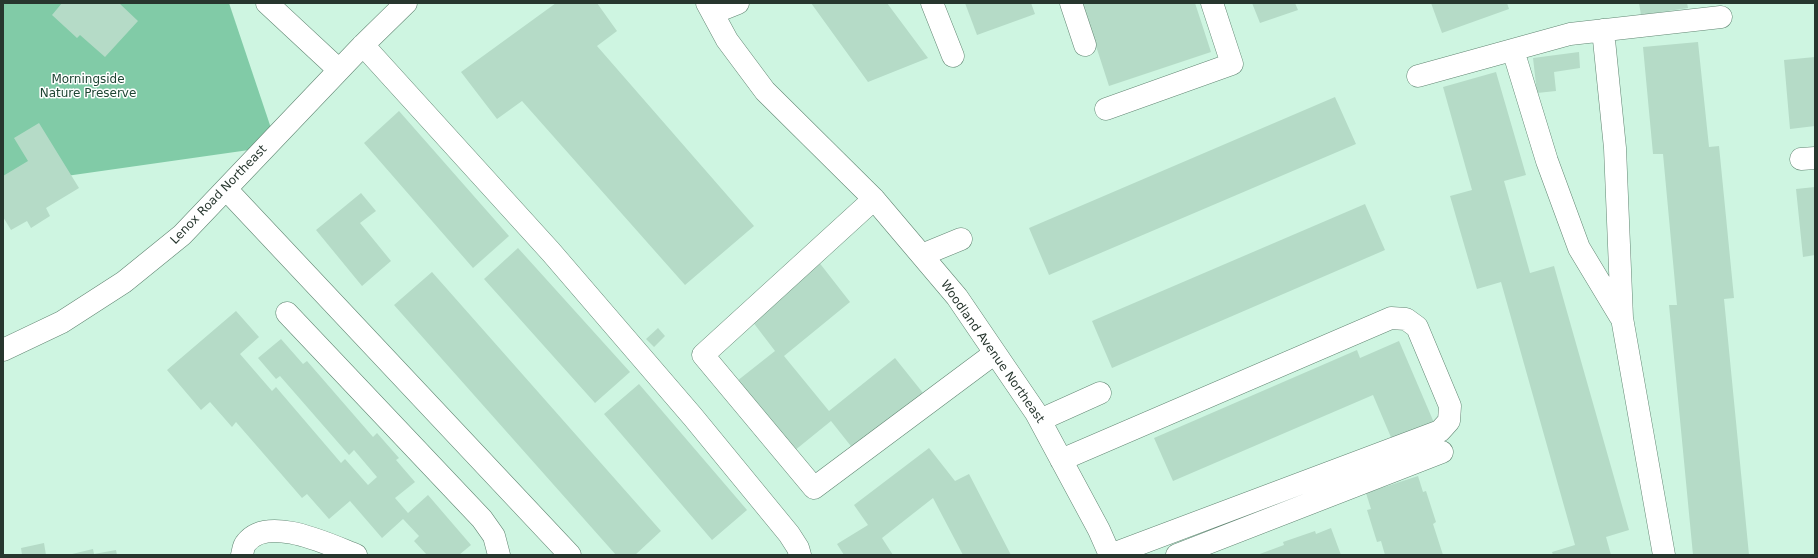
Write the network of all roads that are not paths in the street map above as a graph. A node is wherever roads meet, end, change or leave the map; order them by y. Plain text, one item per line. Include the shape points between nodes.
1 (267, 3) edge
2 (406, 3) edge
3 (738, 3) edge
4 (932, 3) edge
5 (1071, 3) edge
6 (1212, 3) edge
7 (710, 8) edge
8 (1721, 17) dead end
9 (1603, 30) junction
10 (363, 45) junction
11 (1085, 45) dead end
12 (1513, 50) junction
13 (953, 56) dead end
14 (339, 70) junction
15 (1418, 76) dead end
16 (1106, 109) dead end
17 (226, 189) junction
18 (874, 199) junction
19 (960, 239) dead end
20 (922, 255) junction
21 (287, 313) dead end
22 (1622, 318) junction
23 (3, 350) edge
24 (996, 353) junction
25 (1100, 393) dead end
26 (1040, 420) junction
27 (1442, 452) dead end
28 (1061, 460) junction
29 (242, 555) edge
30 (356, 555) edge
31 (499, 555) edge
32 (570, 555) edge
33 (800, 555) edge
34 (1110, 555) edge
35 (1177, 555) edge
36 (1664, 555) edge

1 - 14 street
2 - 10 street, Lenox Road Northeast
3 - 7 street
4 - 13 street
5 - 11 street
6 - 16 street via 1232,64
7 - 18 street, Woodland Avenue Northeast via 727,40 765,91
8 - 9 street
9 - 12 street via 1570,34
9 - 22 street via 1615,148
10 - 14 street, Lenox Road Northeast
10 - 33 street via 551,252 693,417 789,534
12 - 15 street
12 - 22 street via 1547,161 1579,248
14 - 17 street, Lenox Road Northeast
17 - 23 street, Lenox Road Northeast via 182,235 124,282 62,322
17 - 32 street
18 - 20 street, Woodland Avenue Northeast
18 - 24 street via 703,355 814,488
19 - 20 street
20 - 24 street, Woodland Avenue Northeast via 957,297
21 - 31 street via 482,519 494,536
22 - 36 street
24 - 26 street, Woodland Avenue Northeast
25 - 26 street
26 - 28 street, Woodland Avenue Northeast
27 - 35 street
28 - 34 street, Woodland Avenue Northeast
28 - 34 street via 1391,318 1406,319 1417,327 1450,406 1449,421 1440,431
29 - 30 street via 245,544 257,534 280,530 303,535

